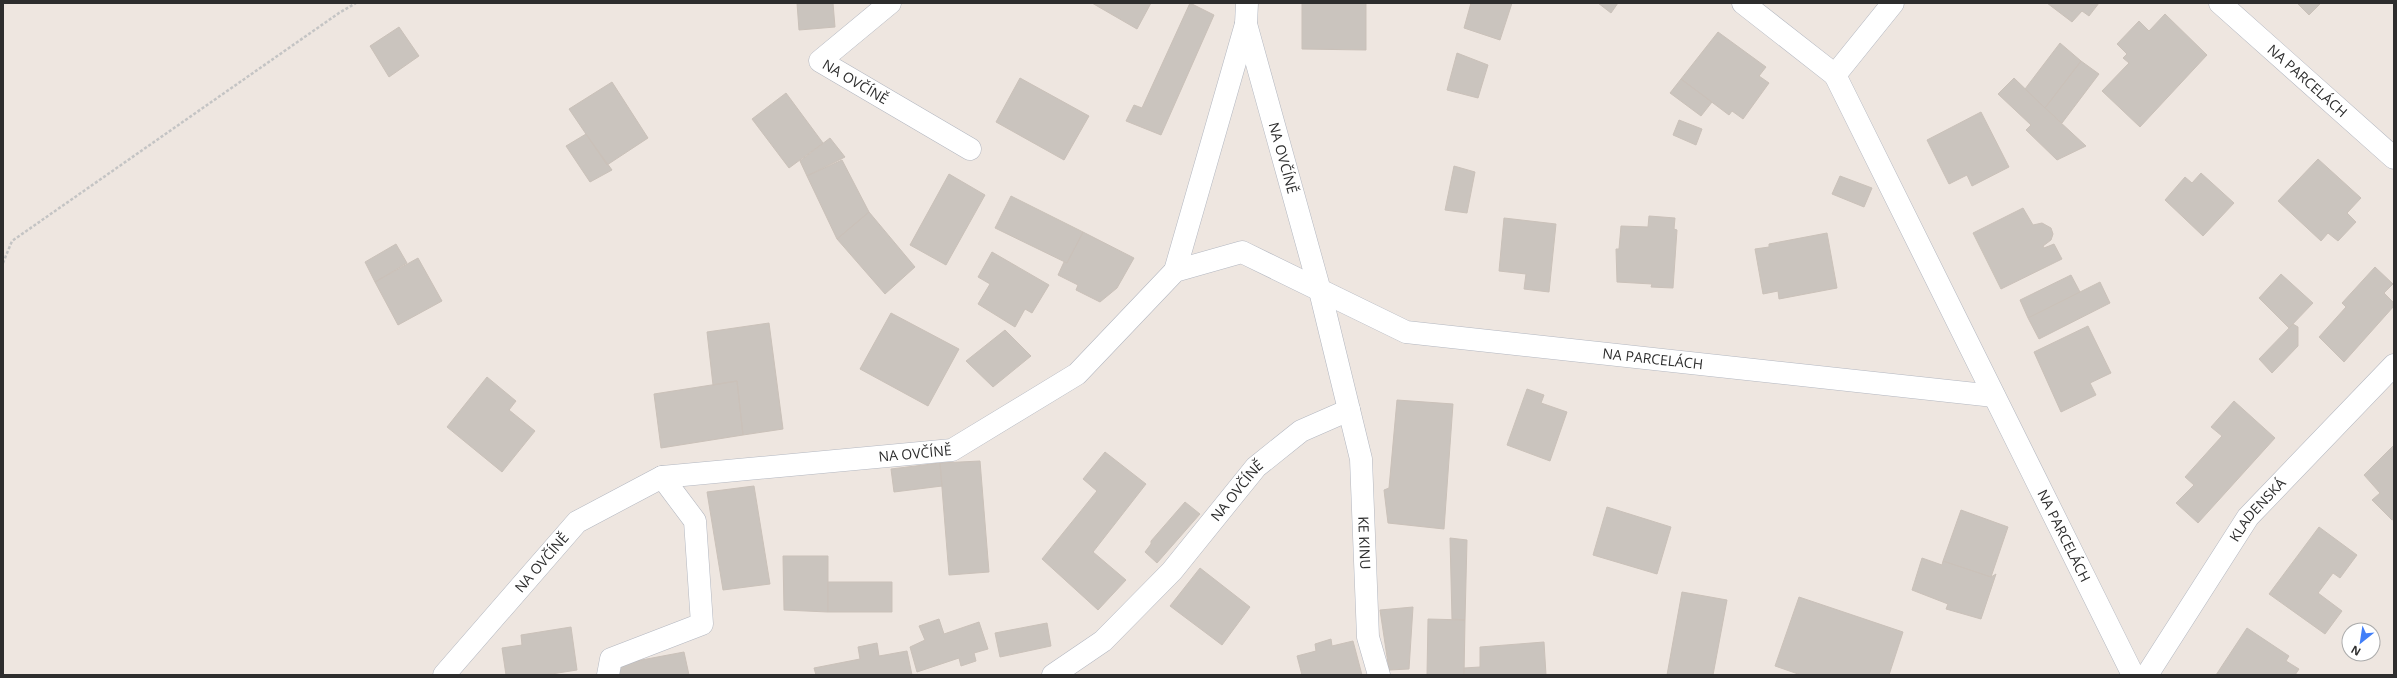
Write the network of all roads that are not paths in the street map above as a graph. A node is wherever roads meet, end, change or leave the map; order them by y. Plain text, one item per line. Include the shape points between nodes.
1 (890, 3) edge
2 (1232, 3) edge
3 (1743, 3) edge
4 (1893, 3) edge
5 (2220, 3) edge
6 (1246, 14) edge
7 (1835, 75) junction
8 (970, 149) dead end
9 (2394, 158) edge
10 (1175, 271) junction
11 (1320, 291) junction
12 (2394, 366) edge
13 (1994, 396) junction
14 (1349, 410) junction
15 (662, 477) junction
16 (444, 675) edge
17 (608, 675) edge
18 (1053, 675) edge
19 (1379, 675) edge
20 (2133, 675) edge
21 (2147, 675) edge

1 - 8 street, NA OVČÍNĚ via 820,61
2 - 6 street, NA OVČÍNĚ
3 - 7 street, NA PARCELÁCH
4 - 7 street
5 - 9 street, NA PARCELÁCH
6 - 10 street, NA OVČÍNĚ
6 - 11 street, NA OVČÍNĚ
7 - 13 street, NA PARCELÁCH
10 - 11 street via 1242,252
10 - 15 street, NA OVČÍNĚ via 1077,374 952,450
11 - 13 street, NA PARCELÁCH via 1406,332
11 - 14 street, NA OVČÍNĚ
12 - 21 street, KLADENSKÁ via 2248,517
13 - 20 street, NA PARCELÁCH
14 - 18 street, NA OVČÍNĚ via 1301,430 1256,467 1172,571 1103,641
14 - 19 street, KE KINU via 1361,459 1368,637
15 - 16 street, NA OVČÍNĚ via 577,522
15 - 17 street via 695,520 702,624 611,658

